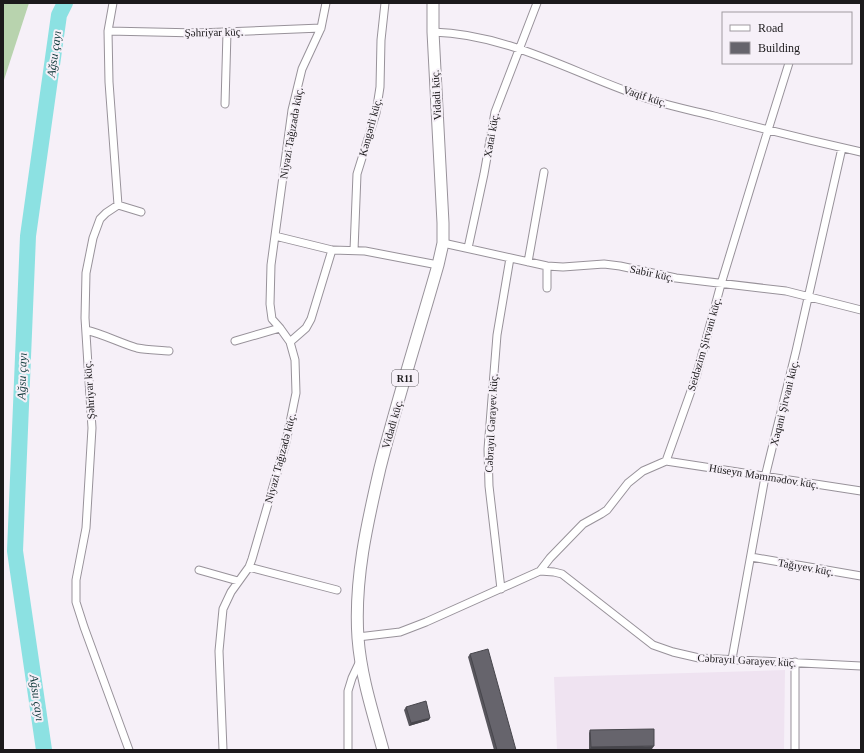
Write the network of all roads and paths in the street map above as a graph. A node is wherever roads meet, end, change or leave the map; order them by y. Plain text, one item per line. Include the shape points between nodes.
1 (113, 3) edge
2 (326, 3) edge
3 (385, 3) edge
4 (433, 3) edge
5 (537, 3) edge
6 (320, 28) junction
7 (108, 31) junction
8 (227, 32) junction
9 (433, 32) junction
10 (519, 49) junction
11 (790, 64) edge
12 (226, 104) dead end
13 (768, 130) junction
14 (842, 148) junction
15 (861, 152) edge
16 (544, 172) dead end
17 (118, 205) junction
18 (141, 212) dead end
19 (275, 236) junction
20 (443, 242) junction
21 (468, 248) junction
22 (332, 250) junction
23 (354, 250) junction
24 (510, 258) junction
25 (528, 262) junction
26 (438, 265) junction
27 (547, 266) junction
28 (721, 284) junction
29 (547, 288) dead end
30 (809, 296) junction
31 (861, 310) edge
32 (280, 328) junction
33 (86, 330) junction
34 (235, 341) dead end
35 (290, 342) junction
36 (169, 351) dead end
37 (666, 461) junction
38 (765, 477) junction
39 (861, 491) edge
40 (751, 557) junction
41 (248, 567) junction
42 (199, 570) dead end
43 (540, 571) junction
44 (861, 576) edge
45 (238, 581) junction
46 (501, 589) junction
47 (337, 590) dead end
48 (358, 637) junction
49 (732, 659) junction
50 (360, 661) junction
51 (795, 662) junction
52 (861, 666) edge
53 (129, 750) edge
54 (223, 750) edge
55 (348, 750) edge
56 (383, 750) edge
57 (795, 750) edge

1 - 7 street
2 - 6 street, Niyazi Tağızadə küç.
3 - 23 street, Kəngərli küç. via 376,113 357,174
4 - 9 main road, Vidadi küç. / R11
5 - 10 street, Xətai küç.
6 - 8 street, Şəhriyar küç.
6 - 19 street, Niyazi Tağızadə küç. via 302,69 292,110
7 - 8 street, Şəhriyar küç.
7 - 17 street
8 - 12 street
9 - 10 street, Vaqif küç. via 481,38
9 - 20 main road, Vidadi küç. / R11
10 - 13 street, Vaqif küç. via 655,101
10 - 21 street, Xətai küç. via 494,112
11 - 13 street, Seidəzim Şirvani küç.
13 - 14 street, Vaqif küç.
13 - 28 street, Seidəzim Şirvani küç.
14 - 15 street, Vaqif küç.
14 - 30 street, Xəqani Şirvani küç.
16 - 25 street
17 - 18 street
17 - 33 street, Şəhriyar küç. via 100,219 93,238 86,273
19 - 22 street
19 - 32 street, Niyazi Tağızadə küç. via 270,265 270,304 272,319
20 - 21 street, Sabir küç.
20 - 26 main road, Vidadi küç. / R11
21 - 24 street, Sabir küç.
22 - 23 street
22 - 35 street via 311,319 306,328
23 - 26 street
24 - 25 street, Sabir küç.
24 - 46 street, Cəbrayıl Gərayev küç. via 497,335 488,449 489,486
25 - 27 street, Sabir küç.
26 - 48 main road, Vidadi küç. / R11 via 369,513 361,560
27 - 28 street, Sabir küç. via 604,264
27 - 29 street
28 - 30 street, Sabir küç.
28 - 37 street, Seidəzim Şirvani küç. via 696,377
30 - 31 street, Sabir küç.
30 - 38 street, Xəqani Şirvani küç.
32 - 34 street
32 - 35 street, Niyazi Tağızadə küç.
33 - 36 street via 139,348
33 - 53 street, Şəhriyar küç. via 92,428 86,528 76,580 76,602
35 - 41 street, Niyazi Tağızadə küç. via 295,360 296,393 286,442
37 - 38 street, Hüseyn Məmmədov küç.
37 - 43 street via 643,471 628,483 607,510 583,524
38 - 39 street, Hüseyn Məmmədov küç.
38 - 40 street, Xəqani Şirvani küç.
40 - 44 street, Tağıyev küç.
40 - 49 street, Xəqani Şirvani küç.
41 - 45 street, Niyazi Tağızadə küç.
41 - 47 street
42 - 45 street
43 - 46 street
43 - 49 street, Cəbrayıl Gərayev küç. via 562,574 653,645 699,658
45 - 54 street, Niyazi Tağızadə küç. via 223,609 219,651
46 - 48 street via 400,632
48 - 50 main road, Vidadi küç. / R11
49 - 51 street, Cəbrayıl Gərayev küç.
50 - 55 street via 348,690
50 - 56 main road, Vidadi küç. / R11
51 - 52 street, Cəbrayıl Gərayev küç.
51 - 57 street

